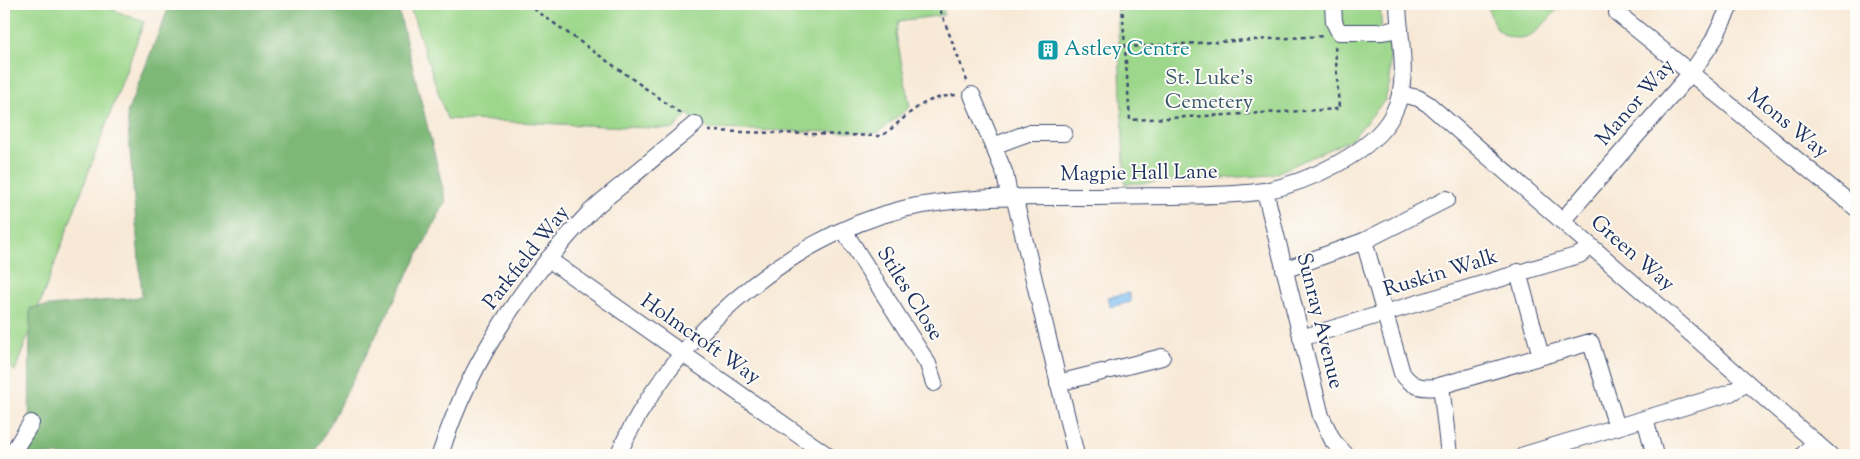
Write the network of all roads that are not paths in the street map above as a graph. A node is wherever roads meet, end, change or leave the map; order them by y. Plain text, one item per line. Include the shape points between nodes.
1 (1333, 4) edge
2 (1398, 4) edge
3 (1731, 4) edge
4 (1617, 12) dead end
5 (1400, 29) junction
6 (1691, 73) junction
7 (1400, 94) junction
8 (972, 95) road end
9 (695, 124) road end
10 (1064, 134) dead end
11 (993, 146) junction
12 (1265, 191) junction
13 (1010, 196) junction
14 (1447, 199) dead end
15 (1856, 208) edge
16 (1562, 221) junction
17 (846, 229) junction
18 (1364, 241) junction
19 (1591, 246) junction
20 (548, 259) junction
21 (1284, 270) junction
22 (1518, 272) junction
23 (1385, 313) junction
24 (1301, 338) junction
25 (682, 354) junction
26 (1543, 356) junction
27 (1162, 357) dead end
28 (934, 383) dead end
29 (1058, 383) junction
30 (1747, 383) junction
31 (1441, 386) junction
32 (1645, 419) junction
33 (31, 423) dead end
34 (1617, 427) junction
35 (1815, 442) junction
36 (11, 455) edge
37 (440, 455) edge
38 (618, 455) edge
39 (827, 455) edge
40 (1076, 455) edge
41 (1346, 455) edge
42 (1449, 455) edge
43 (1524, 455) edge
44 (1655, 455) edge
45 (1803, 455) edge
46 (1830, 455) edge

1 - 5 street via 1336,33
2 - 5 street, Magpie Hall Lane
3 - 6 street, Manor Way
4 - 6 street, Mons Way
5 - 7 street, Magpie Hall Lane via 1403,75
6 - 15 street, Mons Way
6 - 16 street, Manor Way
7 - 12 street, Magpie Hall Lane via 1392,116 1366,145 1311,176
7 - 16 street, Green Way via 1428,104
8 - 11 street
9 - 20 street, Parkfield Way via 591,210
10 - 11 street via 1028,133
11 - 13 street
12 - 13 street, Magpie Hall Lane via 1224,195
12 - 21 street, Sunray Avenue
13 - 17 street, Magpie Hall Lane via 904,209
13 - 29 street
14 - 18 street
16 - 19 street, Green Way
17 - 25 street, Magpie Hall Lane via 805,249 766,274
17 - 28 street, Stiles Close via 849,239 928,364
18 - 21 street
18 - 23 street
19 - 22 street, Ruskin Walk via 1579,255
19 - 30 street, Green Way
20 - 25 street, Holmcroft Way
20 - 37 street, Parkfield Way via 505,316 465,390
21 - 24 street, Sunray Avenue
22 - 23 street, Ruskin Walk
22 - 26 street
23 - 24 street, Ruskin Walk
23 - 31 street via 1402,373 1407,380 1421,388
24 - 41 street, Sunray Avenue via 1321,416 1333,441
25 - 38 street, Magpie Hall Lane via 637,415
25 - 39 street, Holmcroft Way
26 - 31 street
26 - 34 street via 1591,343
27 - 29 street
29 - 40 street
30 - 32 street via 1730,393
30 - 35 street, Green Way
31 - 42 street
32 - 34 street
32 - 44 street
33 - 36 street
34 - 43 street
35 - 45 street
35 - 46 street, Green Way

